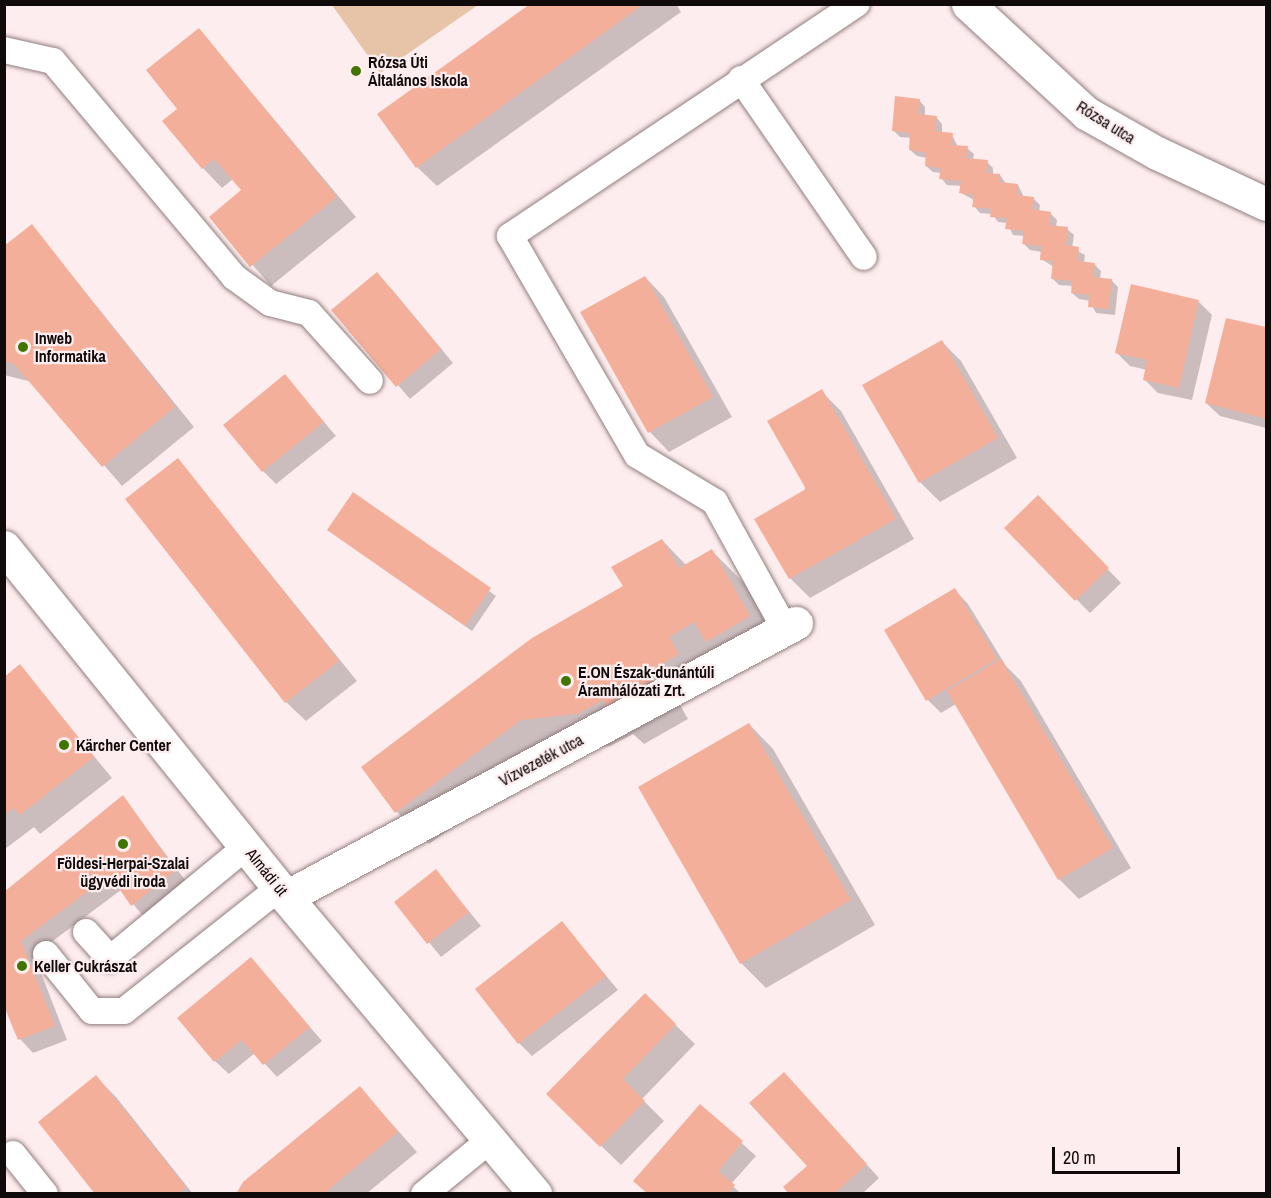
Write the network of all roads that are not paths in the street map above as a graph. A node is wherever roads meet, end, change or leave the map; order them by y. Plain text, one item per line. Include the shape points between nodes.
1 (857, 4) edge
2 (968, 4) edge
3 (4, 50) edge
4 (741, 79) junction
5 (1266, 204) edge
6 (864, 257) dead end
7 (370, 381) dead end
8 (4, 547) edge
9 (791, 626) joint
10 (246, 847) junction
11 (283, 892) junction
12 (86, 932) dead end
13 (46, 954) dead end
14 (490, 1140) junction
15 (13, 1154) dead end
16 (45, 1194) edge
17 (424, 1194) edge
18 (535, 1194) edge

1 - 4 lane
2 - 5 street, Rózsa utca via 1086,113 1156,153
3 - 7 lane via 53,61 234,277 270,303 309,313
4 - 6 lane
4 - 9 lane via 510,237 637,455 715,502
8 - 10 street, Almádi út
9 - 11 street, Vízvezeték utca
10 - 11 street, Almádi út
10 - 12 lane via 110,959
11 - 13 lane via 124,1011 92,1011
11 - 14 street, Almádi út
14 - 17 lane
14 - 18 street, Almádi út
15 - 16 lane

